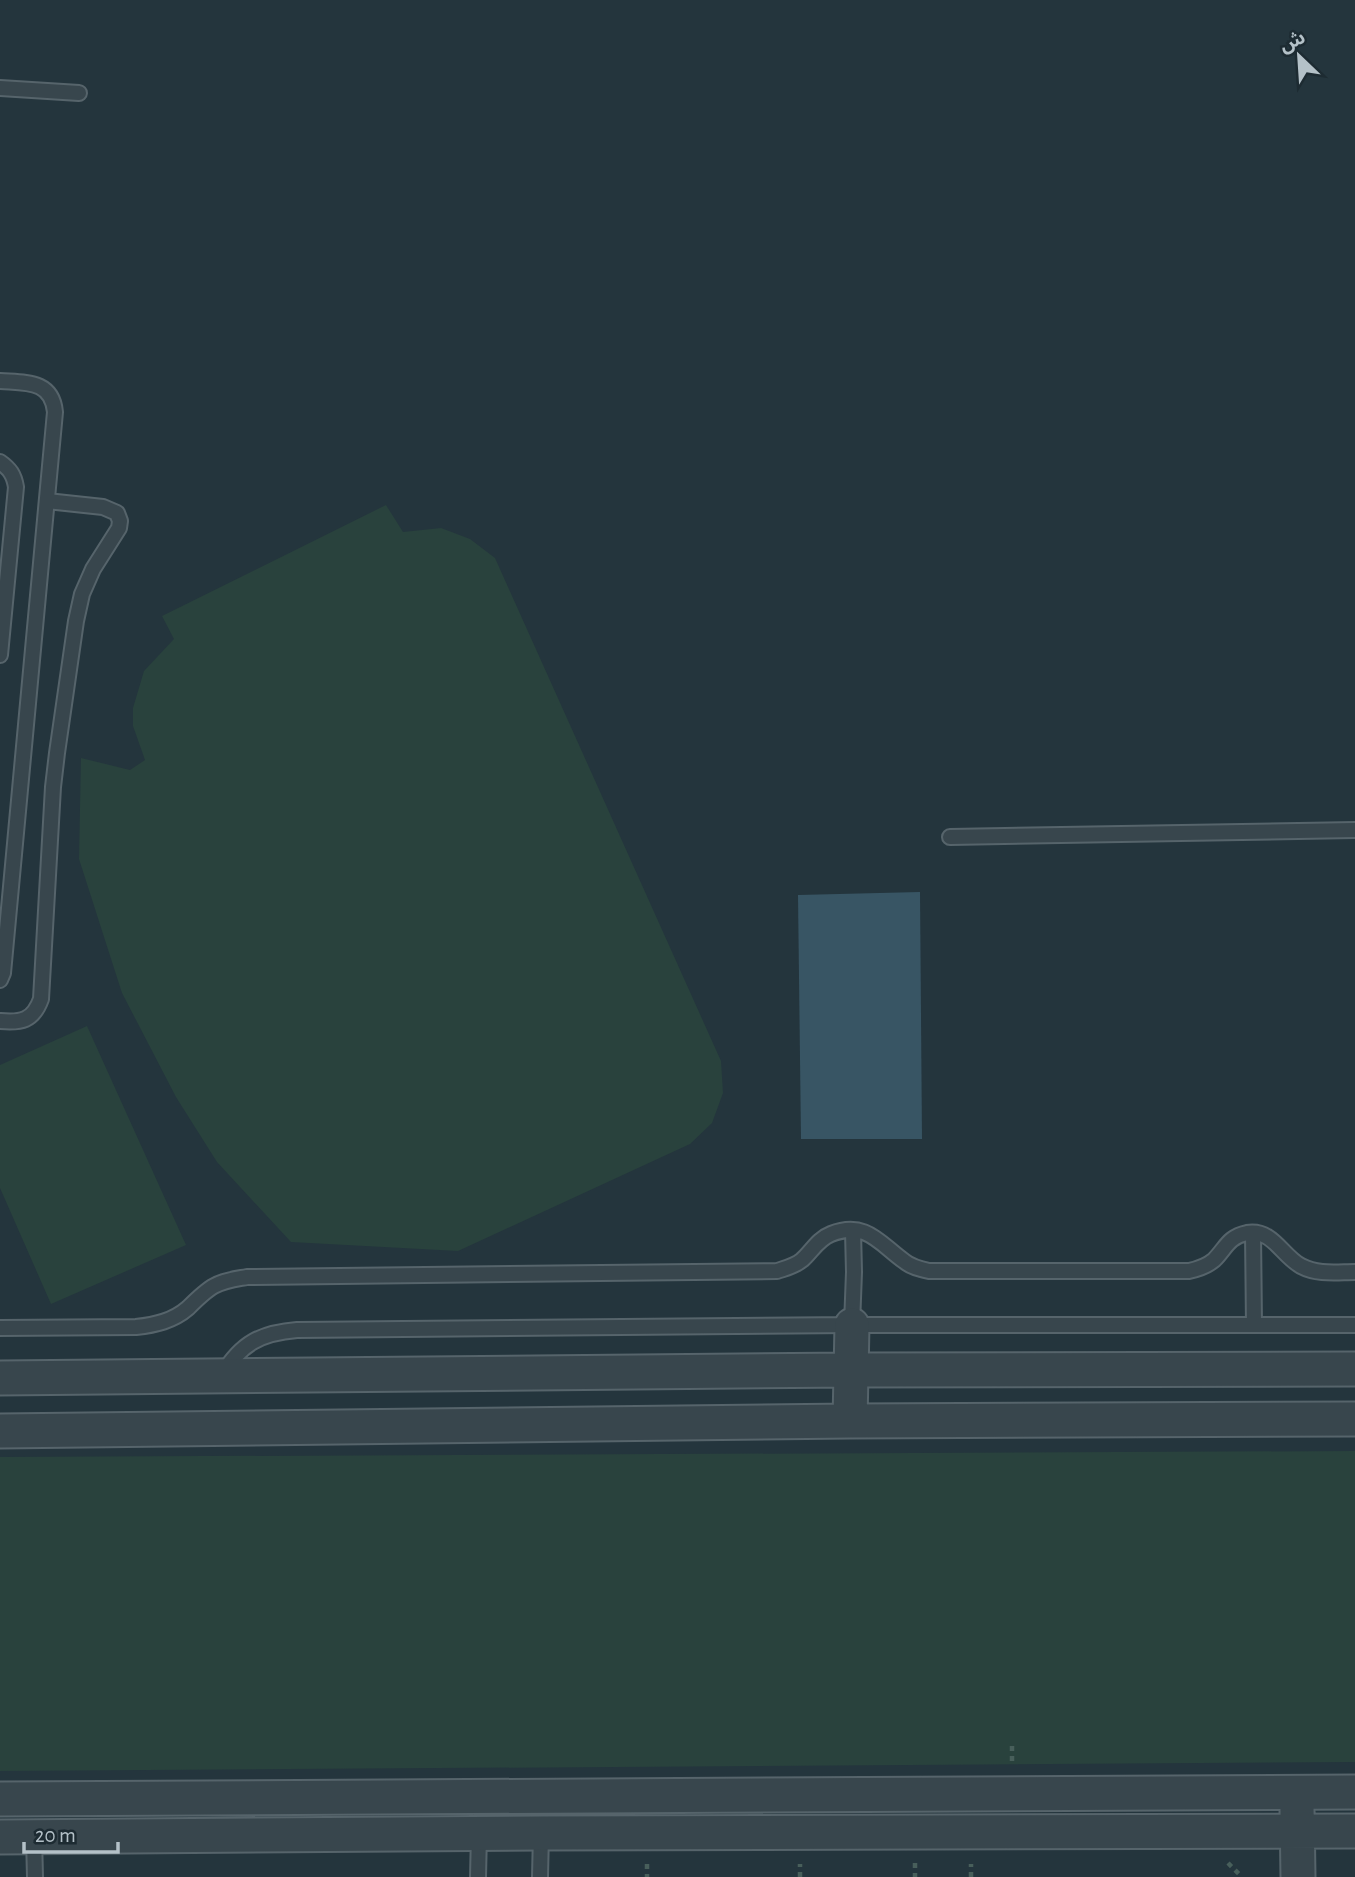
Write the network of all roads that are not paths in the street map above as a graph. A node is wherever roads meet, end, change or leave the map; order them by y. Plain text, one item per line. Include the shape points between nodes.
1 (0, 88) edge
2 (79, 93) dead end
3 (0, 381) edge
4 (0, 462) edge
5 (47, 501) junction
6 (0, 655) edge
7 (1355, 830) edge
8 (950, 837) dead end
9 (0, 980) edge
10 (0, 1021) edge
11 (853, 1231) junction
12 (1253, 1233) junction
13 (1355, 1272) edge
14 (852, 1325) junction
15 (1254, 1325) junction
16 (1355, 1325) edge
17 (0, 1328) edge
18 (1355, 1369) edge
19 (851, 1370) junction
20 (221, 1376) junction
21 (0, 1378) edge
22 (1355, 1419) edge
23 (850, 1421) junction
24 (0, 1431) edge
25 (1355, 1792) edge
26 (1297, 1793) junction
27 (0, 1798) edge
28 (1298, 1831) junction
29 (1355, 1831) edge
30 (480, 1833) junction
31 (541, 1833) junction
32 (0, 1837) edge
33 (34, 1837) junction
34 (35, 1877) edge
35 (478, 1877) edge
36 (540, 1877) edge
37 (1298, 1877) edge

1 - 2 lane
3 - 5 lane via 40,386 54,402
4 - 6 lane via 14,476 16,487
5 - 9 lane
5 - 10 lane via 103,507 117,513 120,521 82,594 76,621 53,787 41,999 37,1009 22,1021
7 - 8 lane
11 - 12 lane via 877,1238 905,1263 942,1272 1189,1271 1214,1260 1236,1237
11 - 14 lane
11 - 17 lane via 830,1234 791,1267 777,1271 247,1277 212,1287 170,1320 153,1325
12 - 13 lane via 1274,1240 1290,1258 1313,1271
12 - 15 lane
14 - 15 lane
14 - 19 street
14 - 20 lane via 278,1331 244,1347
15 - 16 lane
18 - 19 street
19 - 20 street
19 - 23 street
20 - 21 street
22 - 23 street
23 - 24 street
25 - 26 street
26 - 27 street
26 - 28 street
28 - 29 street
28 - 31 street
28 - 37 street
30 - 31 street
30 - 33 street
30 - 35 lane
31 - 36 lane
32 - 33 street
33 - 34 lane

